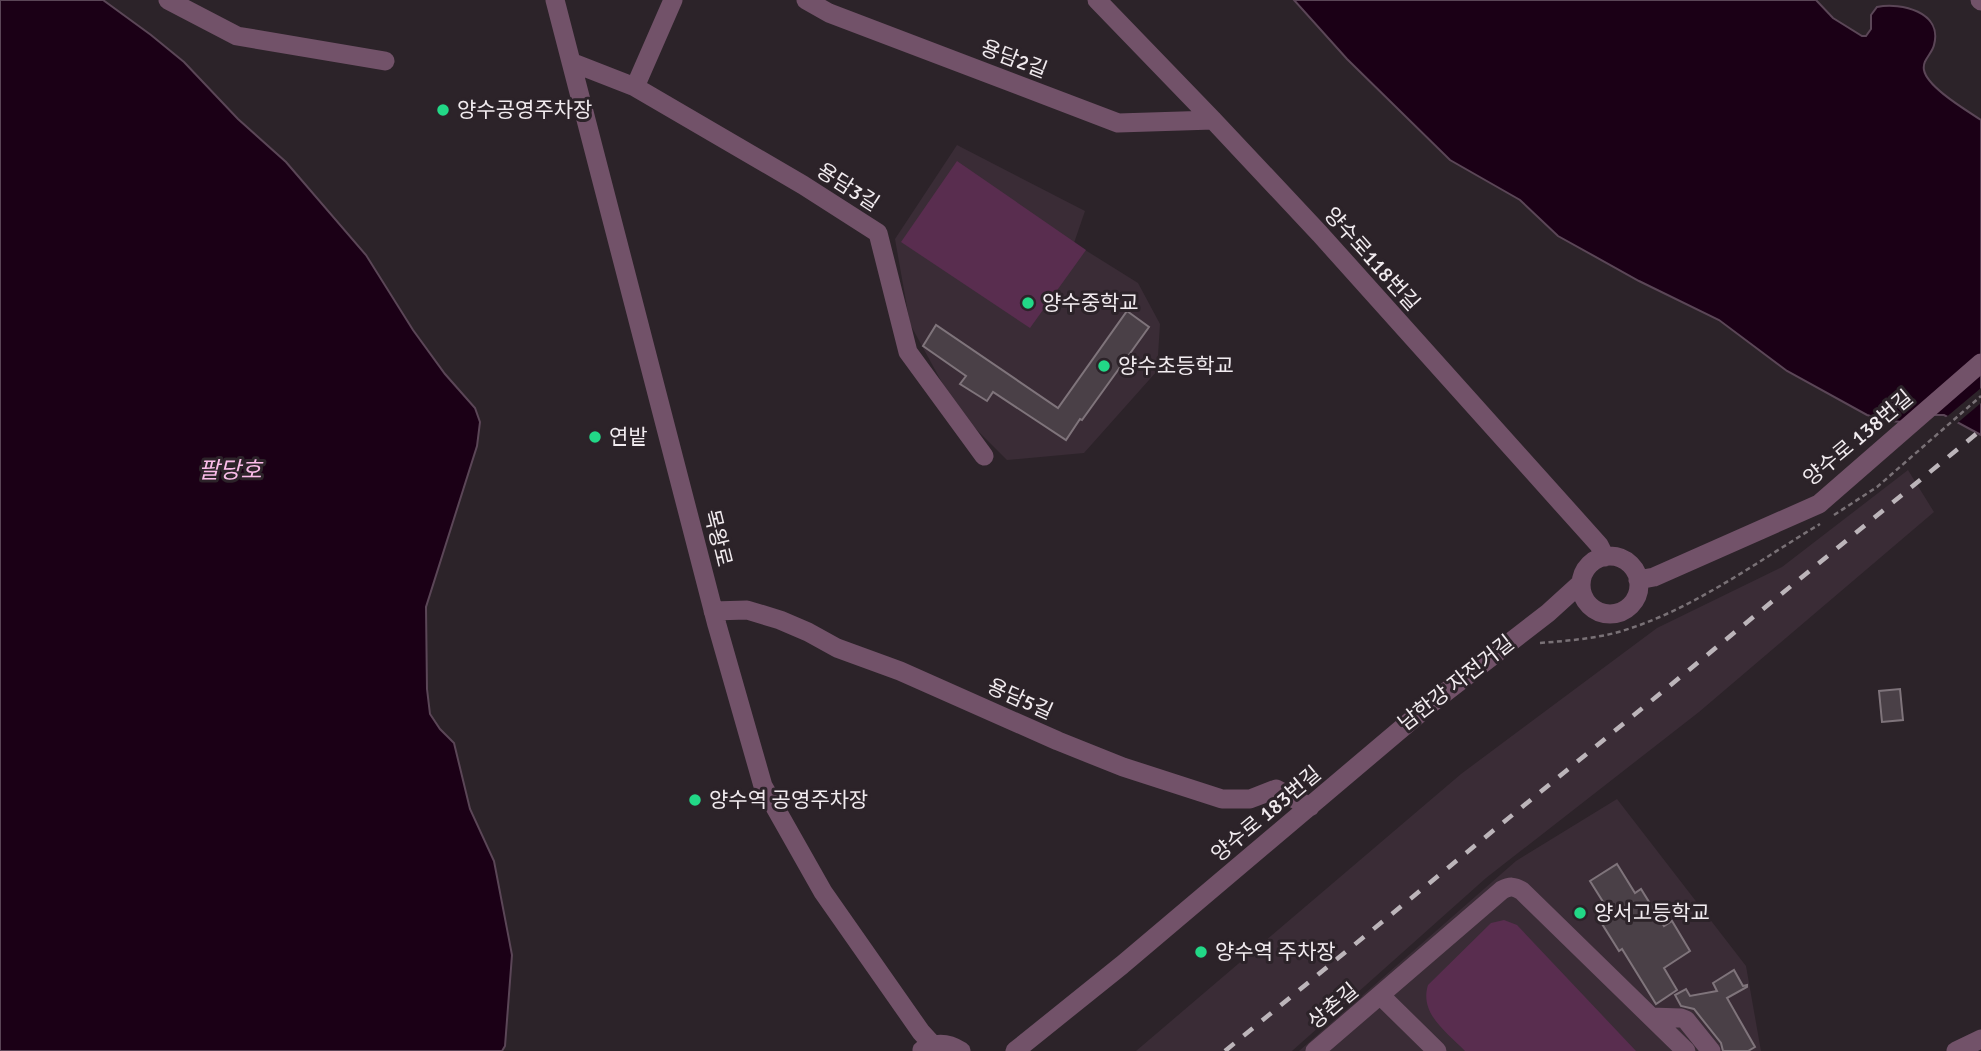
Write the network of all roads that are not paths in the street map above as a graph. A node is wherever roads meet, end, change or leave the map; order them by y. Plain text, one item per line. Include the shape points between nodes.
1 (168, 0) edge
2 (555, 0) edge
3 (673, 0) edge
4 (806, 0) edge
5 (1097, 0) edge
6 (385, 61) dead end
7 (571, 62) junction
8 (635, 87) junction
9 (1213, 120) junction
10 (1981, 363) edge
11 (984, 456) dead end
12 (1605, 557) junction
13 (1638, 580) junction
14 (1581, 583) junction
15 (1592, 607) junction
16 (713, 611) junction
17 (1548, 613) junction
18 (1310, 807) junction
19 (1380, 995) junction
20 (1651, 1017) junction
21 (1981, 1040) edge
22 (927, 1048) edge
23 (961, 1051) edge
24 (1015, 1051) edge
25 (1315, 1051) edge
26 (1437, 1051) edge
27 (1686, 1051) edge
28 (1711, 1051) edge
29 (1956, 1051) edge

1 - 6 street via 237,37
2 - 7 street, 목왕로
3 - 8 street
4 - 9 street, 용담2길 via 1118,123
5 - 9 street, 양수로118번길
7 - 8 street, 용담3길
7 - 16 street, 목왕로
8 - 11 street, 용담3길 via 878,233 908,352
9 - 12 street, 양수로118번길 via 1599,545
10 - 13 street, 양수로 138번길 via 1819,504
12 - 13 street via 1628,562
12 - 14 street, 양수로 183번길 via 1585,569
13 - 15 street, 양수로 183번길 via 1636,597 1623,611 1605,614
14 - 15 street via 1583,597
14 - 17 street, 양수로 183번길
15 - 17 street, 양수로 183번길
16 - 18 street, 용담5길 via 747,610 780,620 1123,767 1222,799 1250,799 1276,789
16 - 22 street, 목왕로 via 763,786 823,891 921,1032
17 - 18 street, 양수로 183번길 via 1433,702
18 - 24 street, 양수로 183번길
19 - 20 street, 상촌길 via 1508,886 1522,891
19 - 25 street, 상촌길
19 - 26 street
20 - 27 street
20 - 28 street via 1686,1020
21 - 29 street
22 - 23 street, 목왕로 via 943,1043

